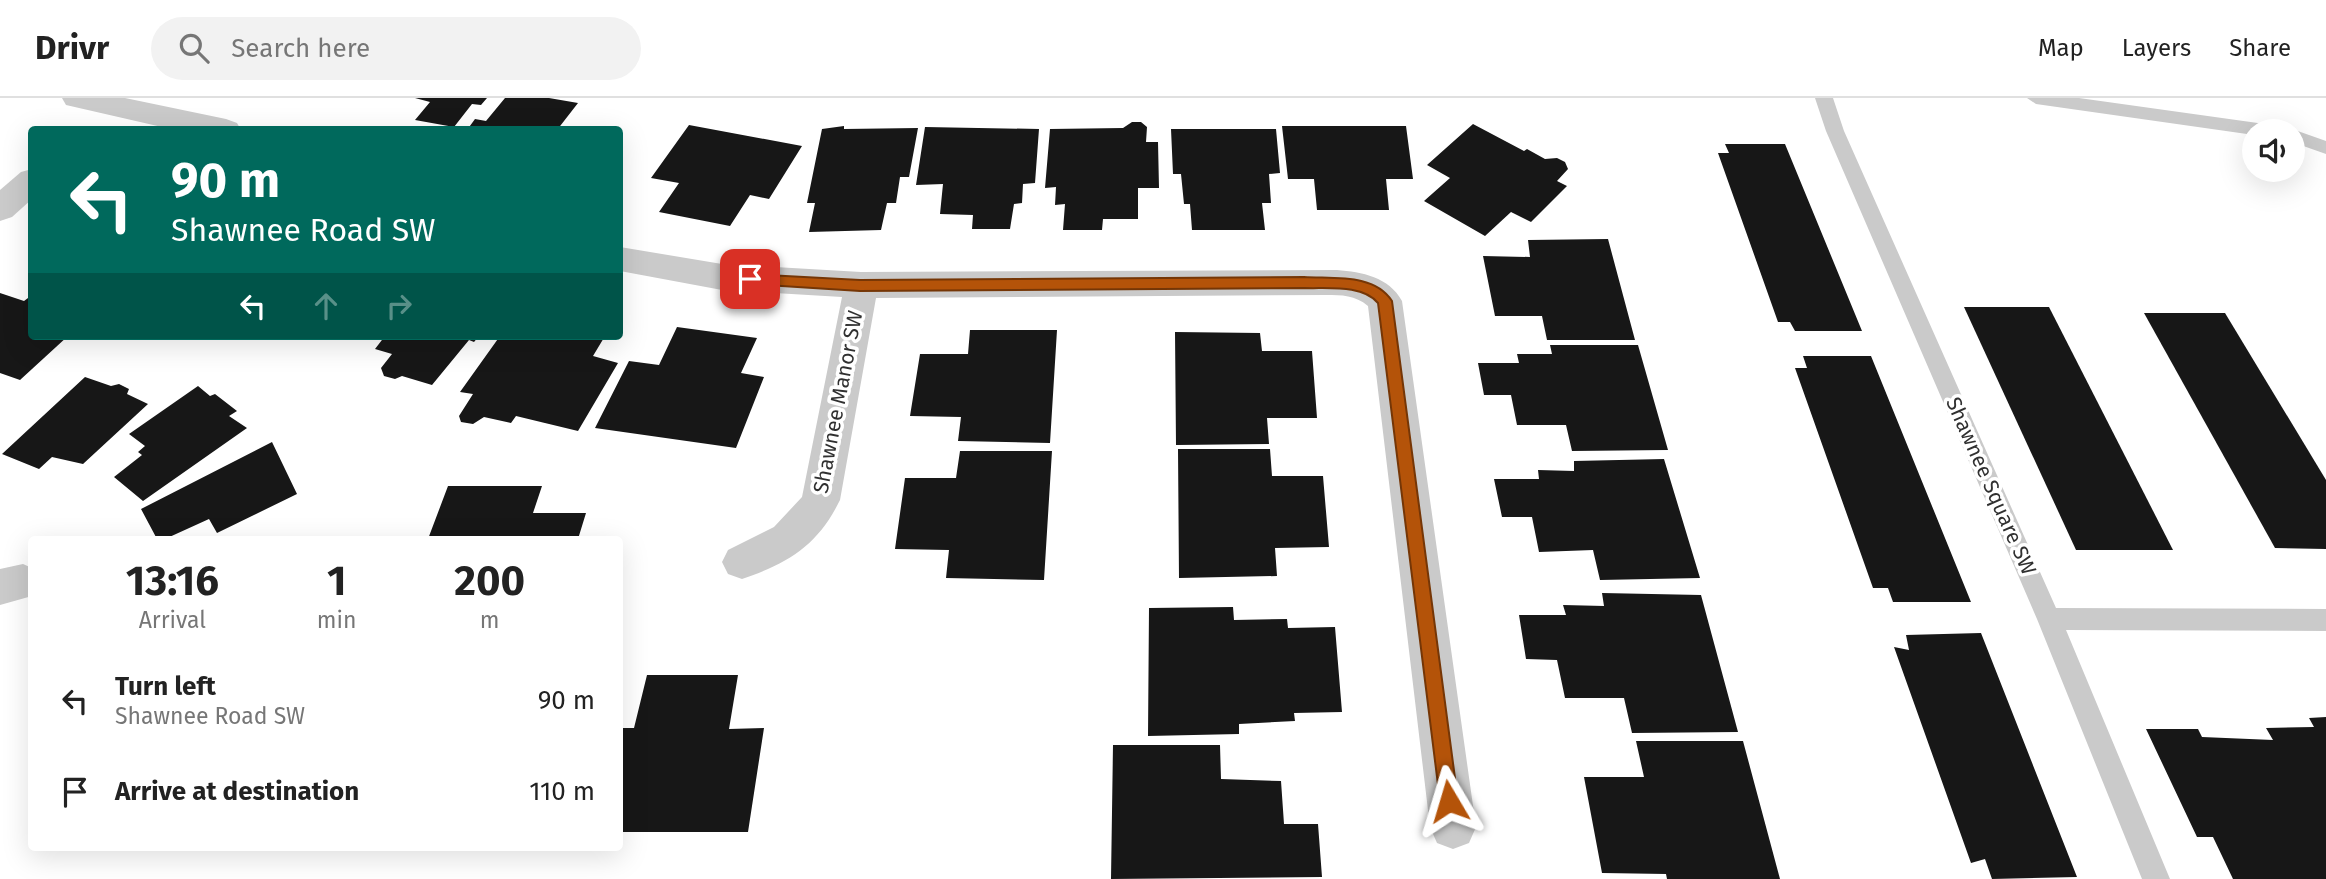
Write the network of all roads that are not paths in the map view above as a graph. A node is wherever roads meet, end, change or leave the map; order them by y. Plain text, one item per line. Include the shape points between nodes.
1 (77, 98) edge
2 (1824, 98) edge
3 (2036, 98) edge
4 (114, 105) junction
5 (91, 126) edge
6 (208, 126) edge
7 (2242, 127) edge
8 (2305, 140) edge
9 (2326, 148) edge
10 (28, 184) edge
11 (0, 209) edge
12 (623, 260) edge
13 (860, 285) junction
14 (742, 562) dead end
15 (2049, 619) junction
16 (2326, 620) edge
17 (1453, 827) dead end
18 (2156, 879) edge

1 - 4 street
2 - 15 lane, Shawnee Square SW
3 - 7 lane
4 - 5 street
4 - 6 street
8 - 9 lane
10 - 11 street
12 - 13 street via 722,278
13 - 14 street, Shawnee Manor SW via 821,500 810,521 793,538
13 - 17 street via 1304,282 1365,286 1378,293 1385,301
15 - 16 lane
15 - 18 lane, Shawnee Square SW

